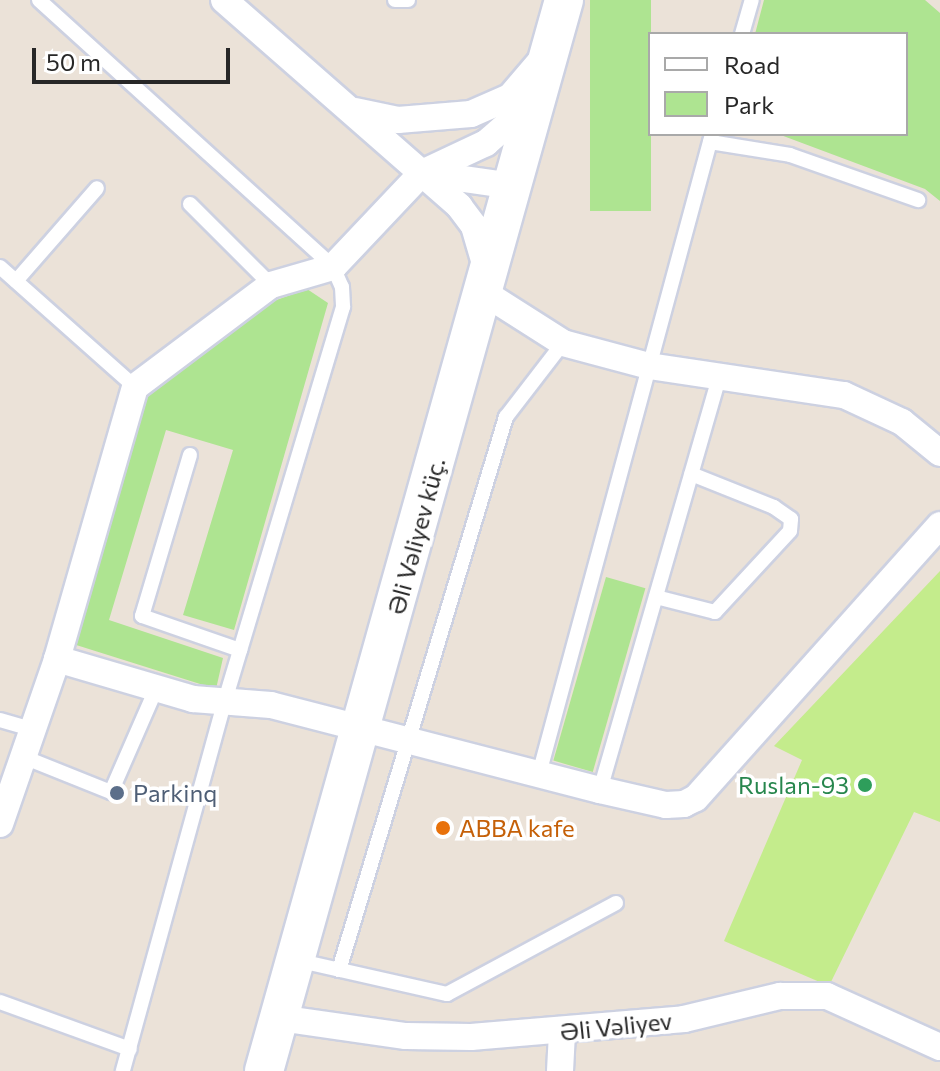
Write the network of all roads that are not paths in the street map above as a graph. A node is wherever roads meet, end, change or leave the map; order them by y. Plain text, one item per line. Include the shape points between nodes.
1 (39, 0) edge
2 (224, 0) edge
3 (395, 0) edge
4 (408, 0) edge
5 (564, 0) edge
6 (752, 0) edge
7 (743, 32) edge
8 (553, 44) junction
9 (538, 98) junction
10 (350, 109) junction
11 (711, 138) edge
12 (422, 173) junction
13 (512, 186) junction
14 (97, 188) dead end
15 (918, 200) dead end
16 (190, 204) dead end
17 (0, 267) edge
18 (333, 267) junction
19 (16, 281) junction
20 (485, 284) junction
21 (271, 285) junction
22 (563, 343) junction
23 (649, 366) junction
24 (719, 378) junction
25 (135, 387) junction
26 (940, 453) edge
27 (190, 455) dead end
28 (691, 474) junction
29 (940, 525) edge
30 (656, 597) junction
31 (240, 650) junction
32 (57, 659) junction
33 (156, 689) junction
34 (225, 700) junction
35 (0, 720) edge
36 (363, 729) junction
37 (35, 730) junction
38 (408, 741) junction
39 (15, 771) edge
40 (539, 774) junction
41 (600, 790) junction
42 (0, 824) edge
43 (616, 903) dead end
44 (296, 960) junction
45 (339, 970) junction
46 (0, 1002) edge
47 (279, 1018) junction
48 (562, 1032) junction
49 (940, 1047) edge
50 (130, 1049) junction
51 (123, 1071) edge
52 (264, 1071) edge
53 (560, 1071) edge

1 - 18 lane
2 - 10 street
3 - 4 lane
5 - 8 street, Əli Vəliyev küç.
6 - 7 lane
8 - 9 street, Əli Vəliyev küç.
8 - 10 street via 523,86 480,111 398,120
9 - 12 street via 486,143
9 - 13 street, Əli Vəliyev küç.
10 - 12 street
11 - 15 lane via 790,155
11 - 23 lane
12 - 13 street
12 - 18 street
12 - 20 street via 474,226
13 - 20 street, Əli Vəliyev küç.
14 - 19 lane
16 - 21 lane
17 - 19 lane
18 - 21 street
18 - 31 lane via 343,307
19 - 25 lane
20 - 22 street
20 - 36 street, Əli Vəliyev küç.
21 - 25 street
22 - 23 street
22 - 38 lane via 506,417
23 - 24 street
23 - 40 lane
24 - 26 street via 844,395 902,422
24 - 28 lane
25 - 32 street
27 - 31 lane via 142,616
28 - 30 lane
28 - 30 lane via 774,507 791,519 790,531 715,612
29 - 41 street via 696,798 666,805
30 - 41 lane
31 - 34 lane
32 - 33 street
32 - 37 street
33 - 34 street via 193,699
33 - 39 lane via 111,792
34 - 36 street via 271,705
34 - 50 lane
35 - 37 lane
36 - 38 street
36 - 44 street, Əli Vəliyev küç.
37 - 39 street
38 - 40 street
38 - 45 lane
39 - 42 street
40 - 41 street
43 - 45 lane via 447,994
44 - 45 lane
44 - 47 street, Əli Vəliyev küç.
46 - 50 lane
47 - 48 street, Əli Vəliyev via 406,1036
47 - 52 street, Əli Vəliyev küç.
48 - 49 street, Əli Vəliyev via 684,1019 780,996 827,996
48 - 53 street
50 - 51 lane

